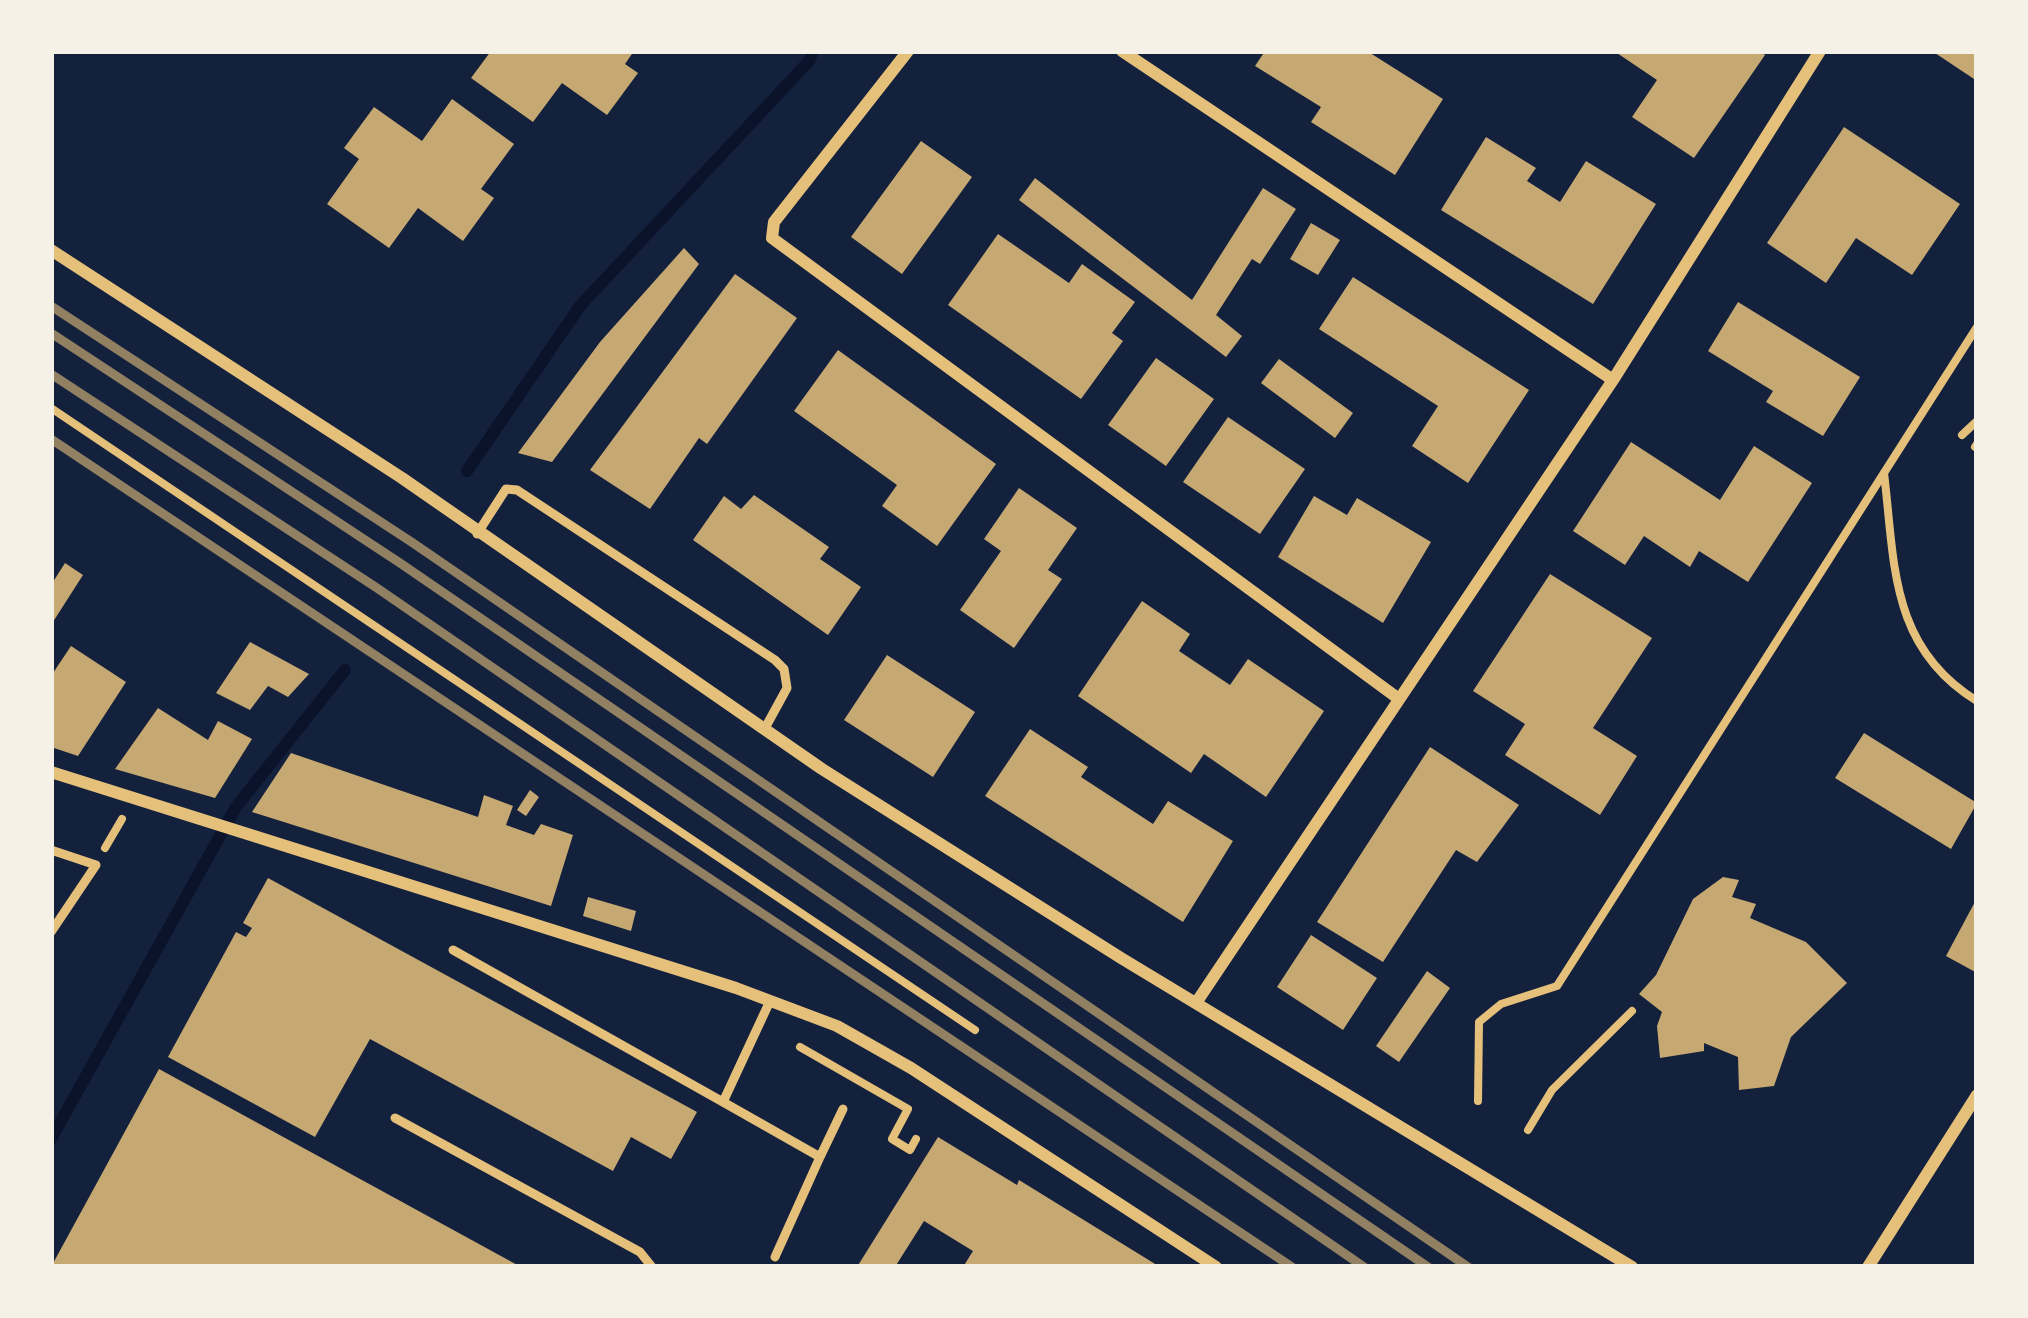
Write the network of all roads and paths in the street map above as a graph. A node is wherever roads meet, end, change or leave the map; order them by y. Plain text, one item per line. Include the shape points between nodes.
1 (908, 51) edge
2 (1121, 51) edge
3 (1820, 51) edge
4 (51, 250) edge
5 (1977, 327) edge
6 (1613, 380) junction
7 (51, 408) edge
8 (1977, 421) edge
9 (1962, 435) dead end
10 (1884, 472) junction
11 (477, 534) junction
12 (1399, 699) junction
13 (1977, 701) edge
14 (764, 730) junction
15 (51, 772) edge
16 (134, 798) junction
17 (51, 850) edge
18 (96, 865) junction
19 (51, 932) edge
20 (453, 950) dead end
21 (1198, 1000) junction
22 (770, 1001) junction
23 (1632, 1011) dead end
24 (974, 1030) dead end
25 (800, 1046) dead end
26 (1977, 1095) edge
27 (1478, 1101) dead end
28 (723, 1102) junction
29 (843, 1109) dead end
30 (395, 1118) dead end
31 (1528, 1130) dead end
32 (916, 1139) dead end
33 (820, 1157) junction
34 (775, 1257) dead end
35 (652, 1267) edge
36 (1216, 1267) edge
37 (1632, 1267) edge
38 (1868, 1267) edge

1 - 12 street via 771,232
2 - 6 street
3 - 6 street
4 - 11 street
5 - 10 path
6 - 12 street
7 - 24 path
8 - 9 path
10 - 13 path via 1900,610 1932,659
10 - 27 path via 1557,986 1501,1004 1479,1022
11 - 14 street
11 - 14 lane via 506,489 517,490 775,660 788,688
12 - 21 street
14 - 21 street
15 - 16 street
16 - 18 path
16 - 22 street
17 - 18 lane
18 - 19 lane
20 - 28 lane
21 - 37 street
22 - 28 lane
22 - 36 street via 837,1026 910,1068
23 - 31 path via 1552,1090
25 - 32 path via 908,1109 892,1139 910,1150
26 - 38 street
28 - 33 lane
29 - 33 lane
30 - 35 lane via 640,1252
33 - 34 lane

